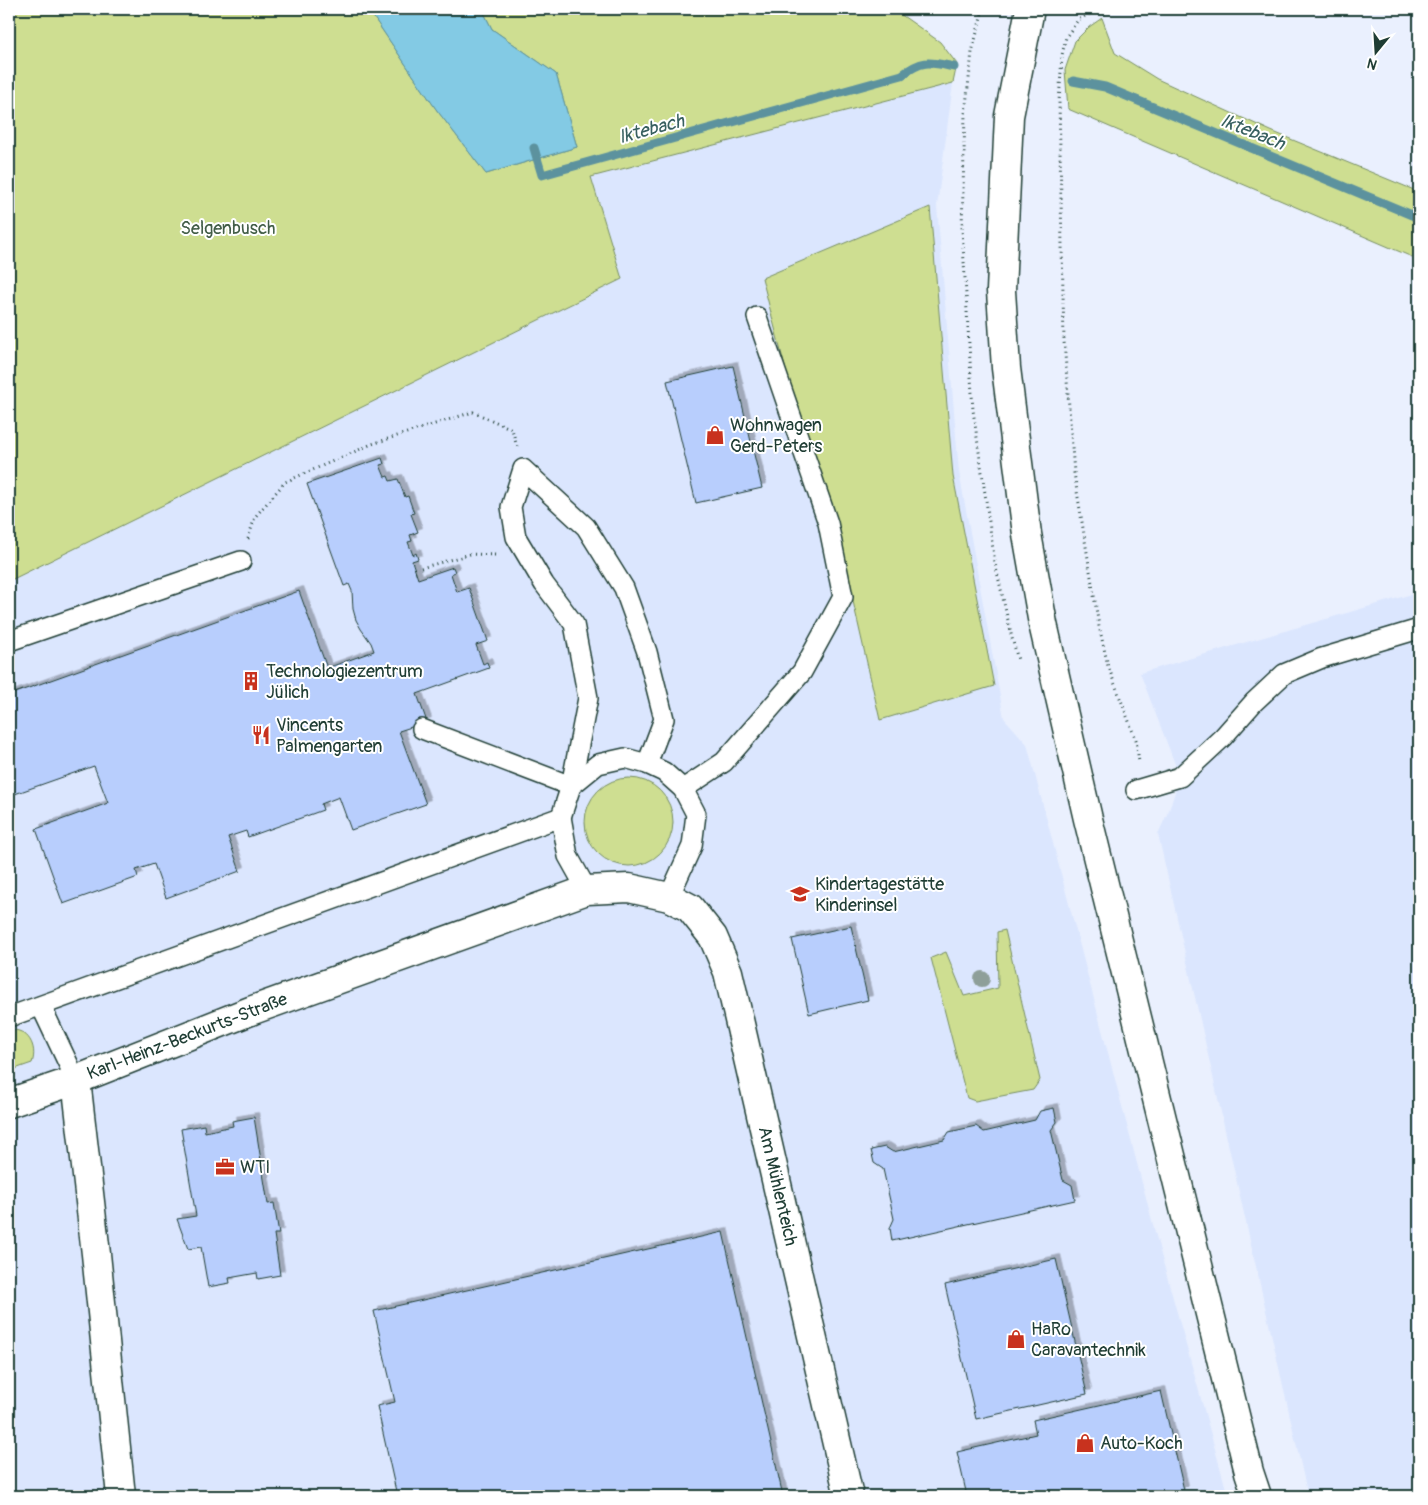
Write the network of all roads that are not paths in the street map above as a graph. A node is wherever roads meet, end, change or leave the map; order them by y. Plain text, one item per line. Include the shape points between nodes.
1 (1030, 9) edge
2 (758, 317) dead end
3 (241, 561) road end
4 (1419, 629) edge
5 (9, 641) edge
6 (422, 729) dead end
7 (647, 764) junction
8 (571, 786) junction
9 (683, 789) junction
10 (1136, 790) road end
11 (561, 817) junction
12 (586, 890) junction
13 (669, 897) junction
14 (41, 1006) junction
15 (9, 1017) edge
16 (76, 1080) junction
17 (9, 1102) edge
18 (121, 1496) edge
19 (849, 1496) edge
20 (1257, 1496) edge

1 - 20 street via 1009,116 1001,291 1006,368 1027,534 1043,624 1088,819
2 - 9 lane via 828,523 843,597 802,672 724,762
3 - 5 lane
4 - 10 lane via 1322,658 1284,674 1224,737 1180,777
6 - 8 lane
7 - 8 lane via 625,758 598,764
7 - 8 lane via 664,720 647,652 624,588 586,527 523,469 511,507 516,536 544,584 574,624 588,698
7 - 9 lane via 664,772
8 - 11 lane
9 - 13 lane via 696,814 692,846
11 - 12 lane via 568,856
11 - 14 lane
12 - 13 street, Karl-Heinz-Beckurts-Straße via 628,888
12 - 16 street, Karl-Heinz-Beckurts-Straße via 252,1010
13 - 19 street, Am Mühlenteich via 690,908 713,937 728,972
14 - 15 lane
14 - 16 lane
16 - 17 street
16 - 18 street, Karl-Heinz-Beckurts-Straße

